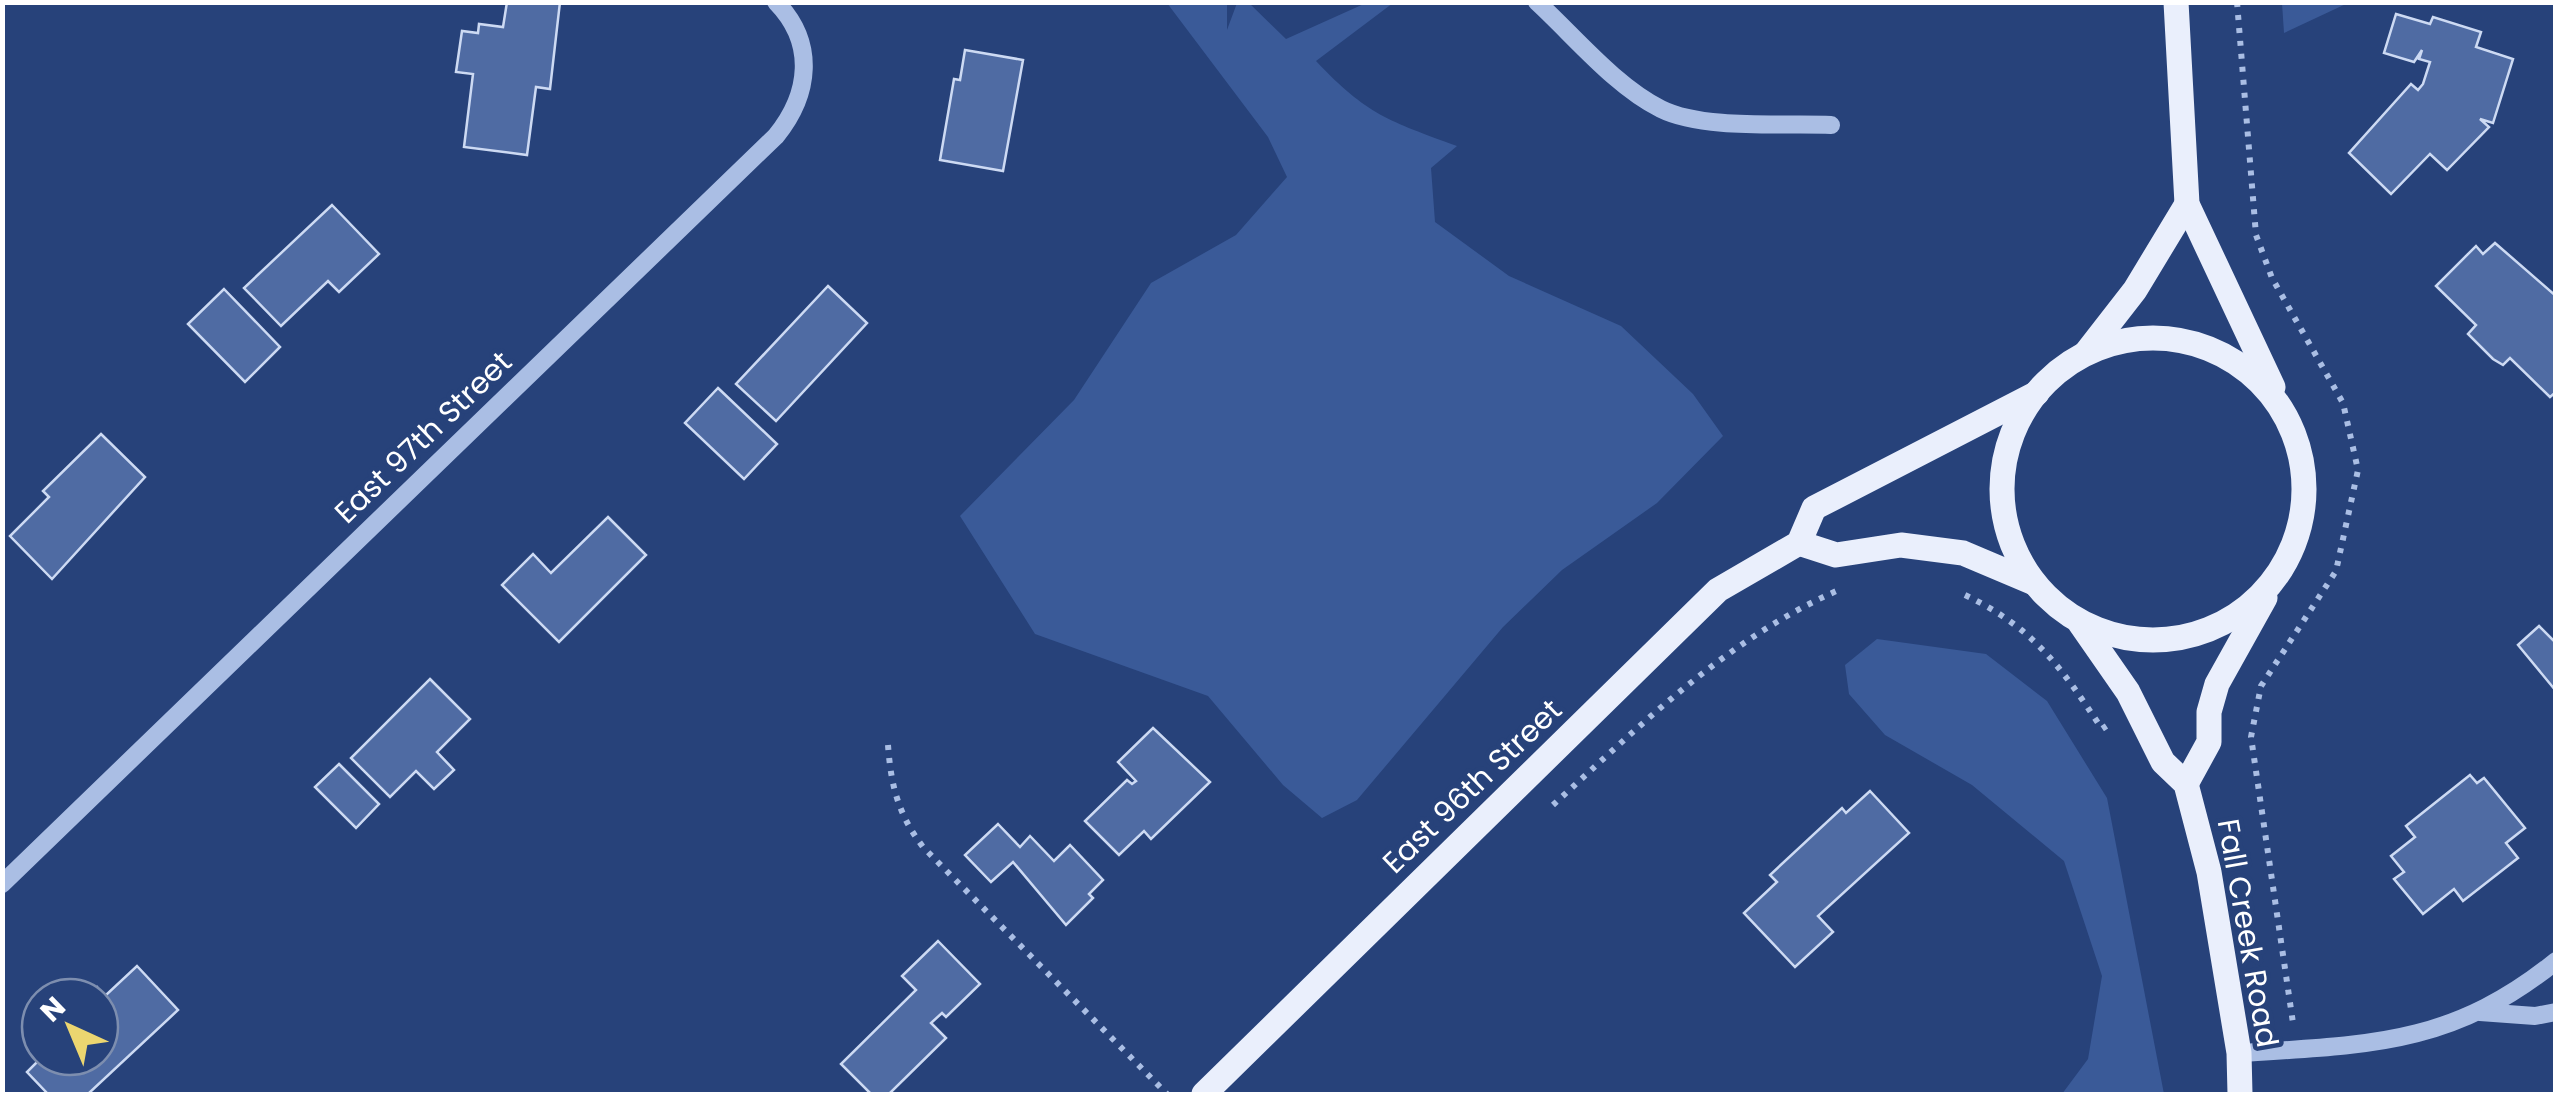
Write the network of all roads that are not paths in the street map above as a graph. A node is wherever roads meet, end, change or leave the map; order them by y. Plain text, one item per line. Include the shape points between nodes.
1 (776, 2) edge
2 (1538, 2) edge
3 (2176, 2) edge
4 (1831, 125) dead end
5 (2187, 204) junction
6 (2085, 354) junction
7 (2037, 393) junction
8 (2286, 417) junction
9 (1798, 543) junction
10 (2280, 570) junction
11 (2034, 584) junction
12 (2079, 622) junction
13 (2186, 784) junction
14 (2, 884) edge
15 (2556, 961) edge
16 (2479, 1012) junction
17 (2556, 1012) edge
18 (2238, 1053) junction
19 (1204, 1094) edge
20 (2240, 1094) edge

1 - 14 street, East 97th Street via 798,34 805,64 800,96 776,136
2 - 4 street via 1662,110 1694,119
3 - 5 main road
5 - 6 main road via 2135,290
5 - 8 main road
6 - 7 main road
6 - 8 main road via 2149,338 2214,350 2268,390
7 - 9 main road, East 96th Street via 1814,508
7 - 11 main road via 2009,444 2002,488 2008,532
8 - 10 main road via 2298,447 2302,511
9 - 11 main road via 1836,554 1901,545 1949,550
9 - 19 main road, East 96th Street via 1718,590
10 - 12 main road via 2247,606 2205,631 2141,640
10 - 13 main road via 2217,684 2209,742
11 - 12 main road
12 - 13 main road, Fall Creek Road via 2128,692 2163,762
13 - 18 main road, Fall Creek Road via 2209,872
15 - 16 street
16 - 17 street
16 - 18 street via 2394,1041
18 - 20 main road, Fall Creek Road

